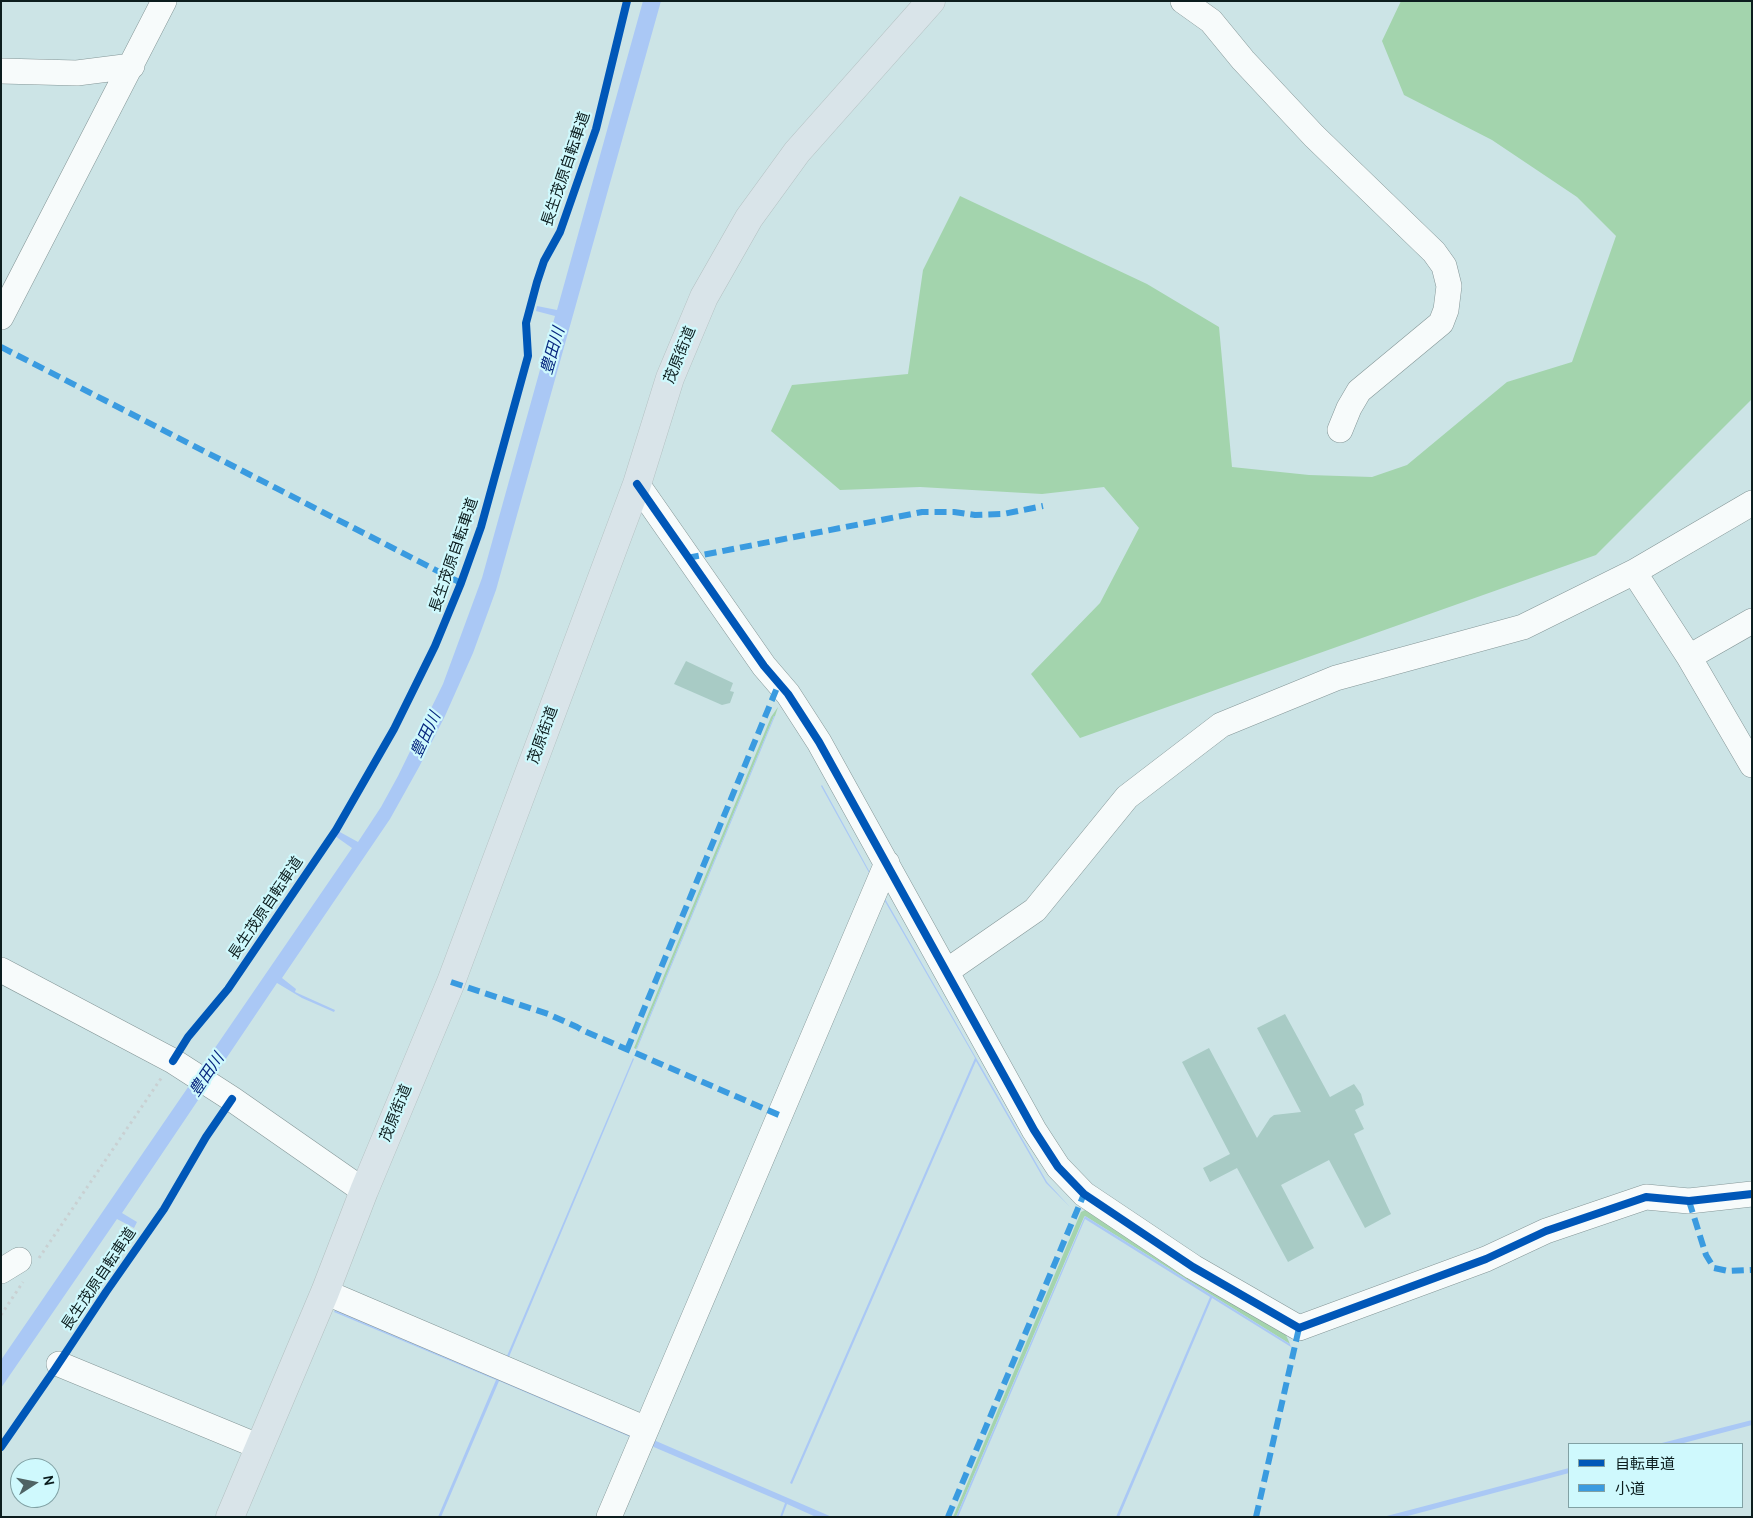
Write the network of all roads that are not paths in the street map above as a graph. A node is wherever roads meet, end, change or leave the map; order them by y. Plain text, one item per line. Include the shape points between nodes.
1 (164, 1) edge
2 (931, 1) edge
3 (1192, 3) edge
4 (132, 66) junction
5 (1, 71) edge
6 (1, 317) edge
7 (1340, 430) dead end
8 (637, 484) junction
9 (1752, 503) edge
10 (1634, 572) junction
11 (1752, 621) edge
12 (1689, 657) junction
13 (1745, 740) edge
14 (1752, 765) edge
15 (886, 863) junction
16 (1, 970) edge
17 (947, 971) junction
18 (364, 1191) junction
19 (1752, 1194) edge
20 (325, 1292) junction
21 (59, 1364) dead end
22 (646, 1430) junction
23 (260, 1447) junction
24 (230, 1517) edge
25 (609, 1517) edge

1 - 4 street
2 - 8 main road, 茂原街道 via 797,152 749,218 704,297 670,378
3 - 7 street via 1314,136 1434,252 1444,266 1448,286 1441,323 1360,391
4 - 5 street via 77,73
4 - 6 street
8 - 15 street via 764,666 788,694 819,742
8 - 18 main road, 茂原街道 via 451,982
9 - 10 street
10 - 12 street
10 - 17 street via 1523,627 1336,678 1221,725 1127,797 1035,910
11 - 12 street
12 - 13 street
13 - 14 street
15 - 17 street
15 - 22 street
16 - 18 street via 173,1061
17 - 19 street via 1034,1130 1058,1166 1084,1194 1193,1267 1299,1328 1486,1259 1546,1231 1646,1197 1689,1201
18 - 20 main road, 茂原街道
20 - 22 street
20 - 23 main road, 茂原街道
21 - 23 street
22 - 25 street
23 - 24 main road, 茂原街道

